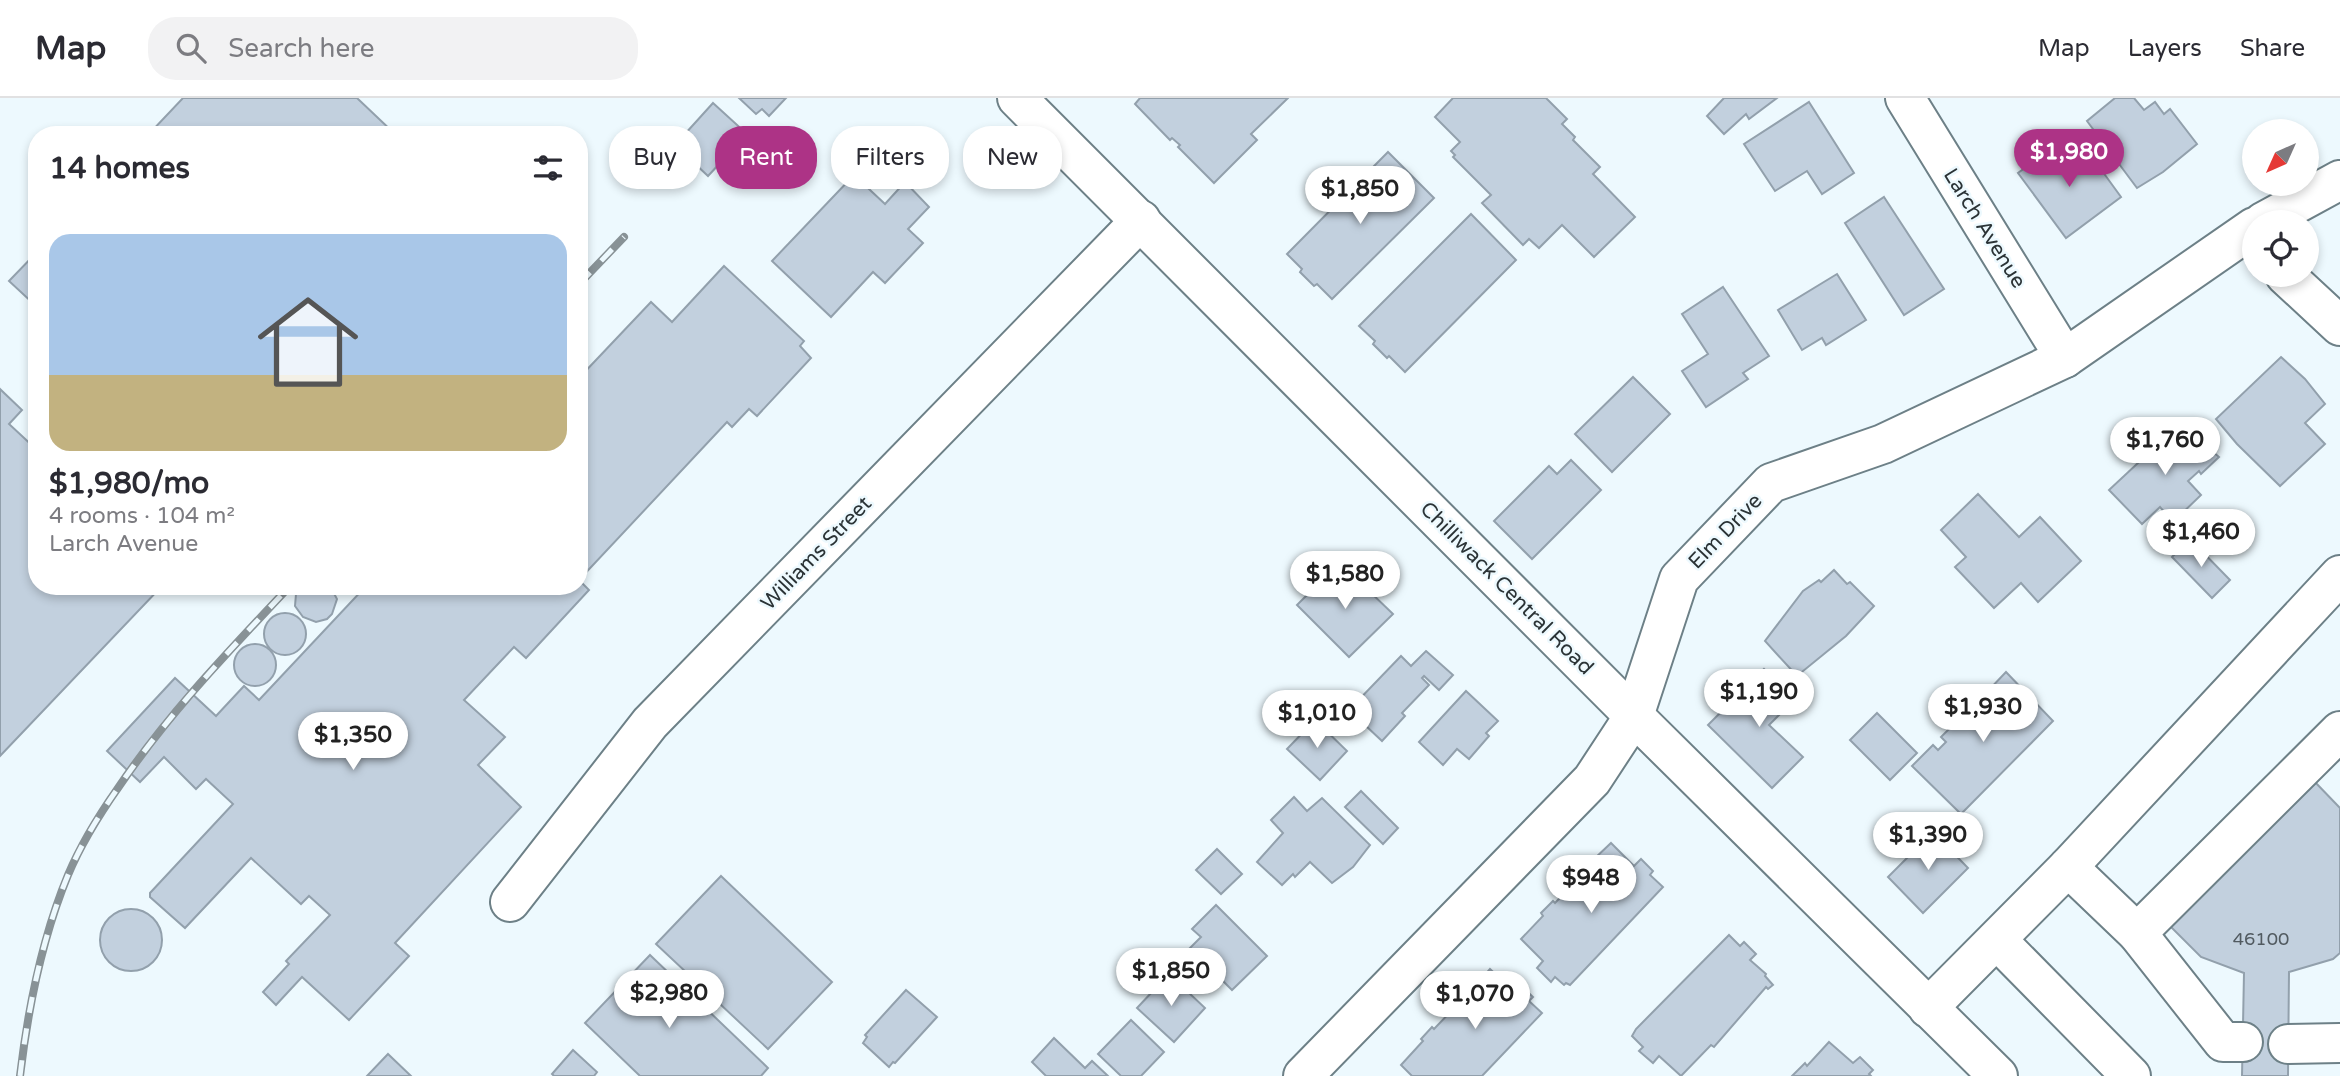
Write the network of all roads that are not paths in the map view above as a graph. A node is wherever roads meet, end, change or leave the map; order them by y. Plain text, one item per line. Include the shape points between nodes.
1 (1017, 98) edge
2 (1905, 98) edge
3 (2340, 180) edge
4 (2290, 210) edge
5 (1141, 220) junction
6 (2242, 239) edge
7 (2299, 287) edge
8 (2340, 326) edge
9 (2066, 358) junction
10 (2332, 599) edge
11 (1634, 716) junction
12 (2340, 731) edge
13 (2068, 867) junction
14 (510, 901) dead end
15 (2137, 933) junction
16 (1997, 940) junction
17 (1928, 1008) junction
18 (2243, 1042) dead end
19 (2340, 1043) edge
20 (2288, 1044) dead end
21 (1303, 1076) edge
22 (1998, 1076) edge
23 (2131, 1076) edge

1 - 5 street, Chilliwack Central Road
2 - 9 street, Larch Avenue
3 - 4 street, Elm Drive
5 - 11 street, Chilliwack Central Road
5 - 14 street, Williams Street via 650,723
6 - 9 street, Elm Drive
7 - 8 street
9 - 11 street, Elm Drive via 1883,444 1771,483 1679,579
10 - 13 street
11 - 17 street, Chilliwack Central Road
11 - 21 street, Elm Drive via 1592,780
12 - 15 street
13 - 15 street
13 - 16 street
15 - 18 street via 2223,1042
16 - 17 street
16 - 23 street
17 - 22 street, Chilliwack Central Road
19 - 20 street

